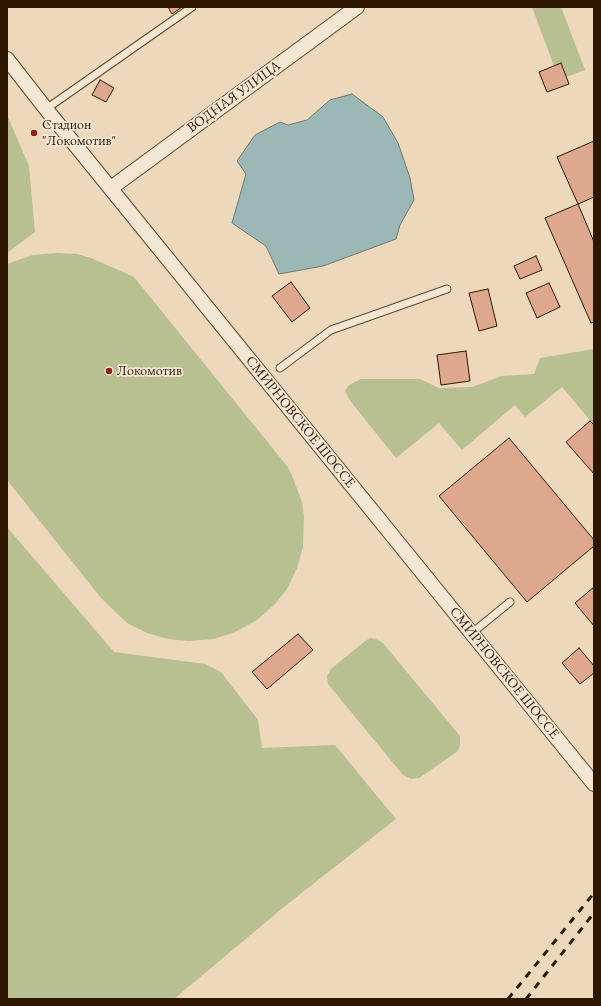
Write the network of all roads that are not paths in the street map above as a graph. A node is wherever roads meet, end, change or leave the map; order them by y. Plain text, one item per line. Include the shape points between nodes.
1 (192, 7) edge
2 (357, 7) edge
3 (7, 59) edge
4 (46, 109) junction
5 (110, 188) junction
6 (447, 290) dead end
7 (280, 368) dead end
8 (510, 602) dead end
9 (472, 633) junction
10 (594, 784) edge

1 - 4 lane
2 - 5 street, ВОДНАЯ УЛИЦА
3 - 4 street, СМИРНОВСКОЕ ШОССЕ
4 - 5 street, СМИРНОВСКОЕ ШОССЕ
5 - 9 street, СМИРНОВСКОЕ ШОССЕ
6 - 7 lane via 330,330
8 - 9 lane
9 - 10 street, СМИРНОВСКОЕ ШОССЕ

